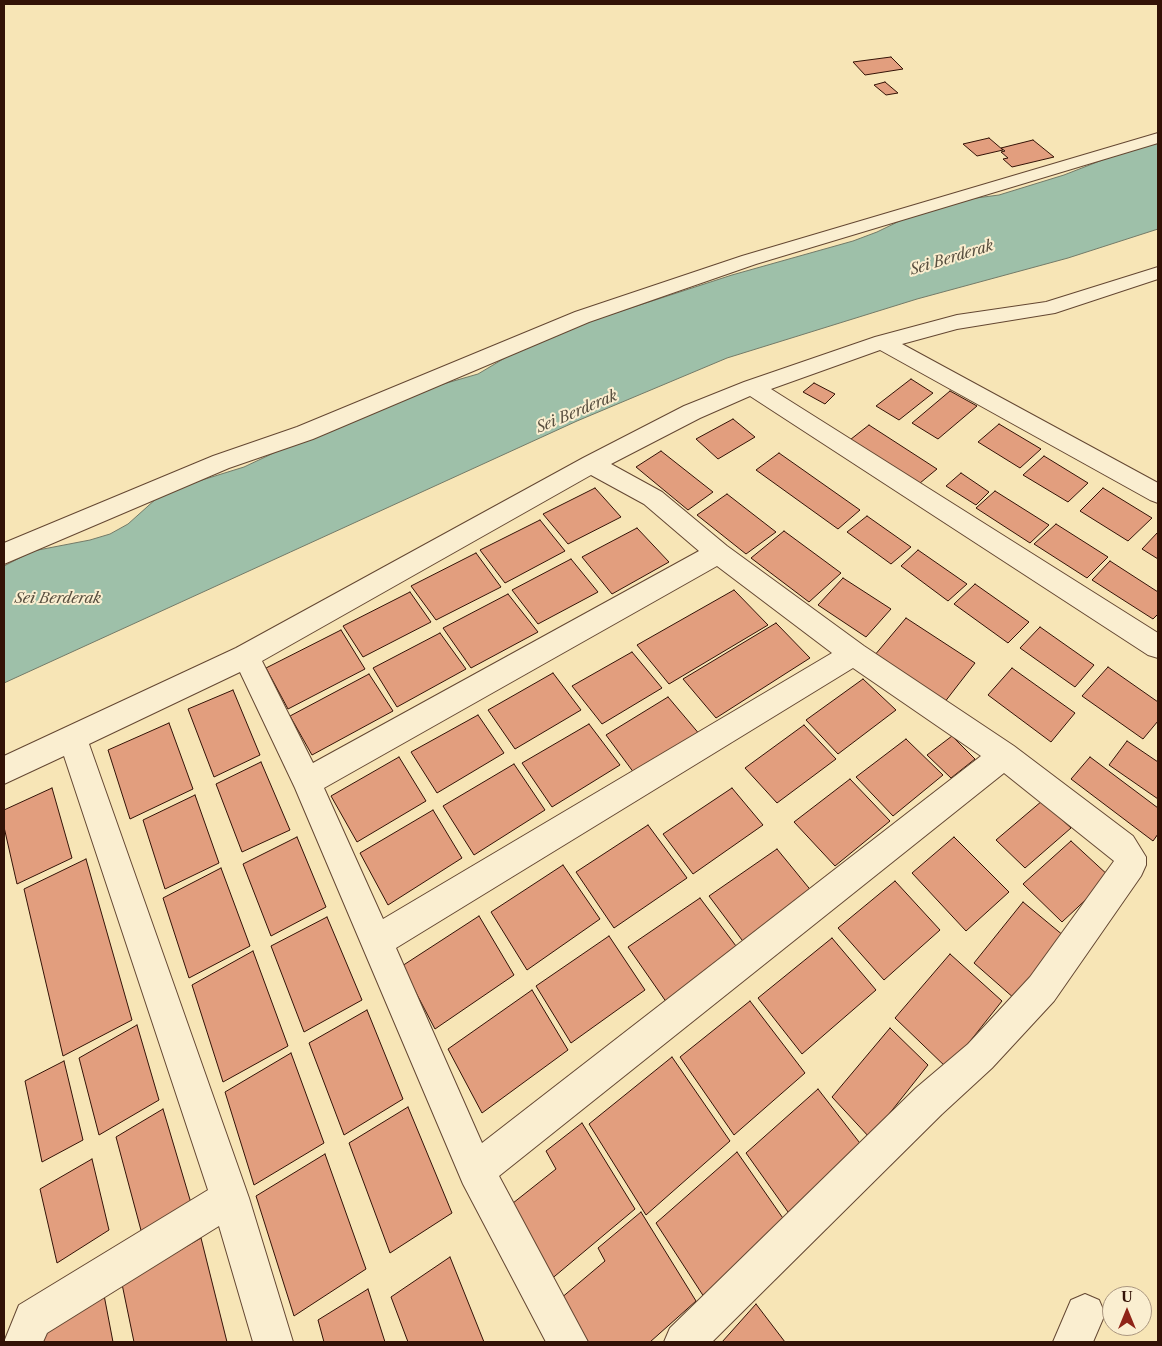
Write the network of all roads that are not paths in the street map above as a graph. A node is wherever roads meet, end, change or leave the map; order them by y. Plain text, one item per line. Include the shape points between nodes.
1 (1158, 138) edge
2 (1158, 273) edge
3 (882, 342) junction
4 (752, 387) junction
5 (591, 464) junction
6 (1158, 494) edge
7 (718, 553) junction
8 (4, 554) edge
9 (1158, 647) edge
10 (854, 654) junction
11 (246, 656) junction
12 (72, 736) junction
13 (1004, 755) junction
14 (4, 770) edge
15 (307, 782) junction
16 (375, 942) junction
17 (476, 1171) junction
18 (230, 1198) junction
19 (23, 1342) edge
20 (273, 1342) edge
21 (568, 1342) edge
22 (684, 1342) edge

1 - 8 street via 749,260 582,317 305,433 221,462
2 - 3 street via 1048,308 957,322
3 - 4 street
3 - 6 street
4 - 5 street via 692,412
4 - 9 street
5 - 7 street via 653,498
5 - 11 street
7 - 10 street
7 - 15 street
10 - 13 street
10 - 16 street
11 - 12 street
11 - 15 street
12 - 14 street
12 - 18 street
13 - 17 street
13 - 22 street via 1122,847 1130,858 1130,866 1042,989 980,1056 929,1101
15 - 16 street
16 - 17 street
17 - 21 street
18 - 19 street via 33,1319
18 - 20 street

